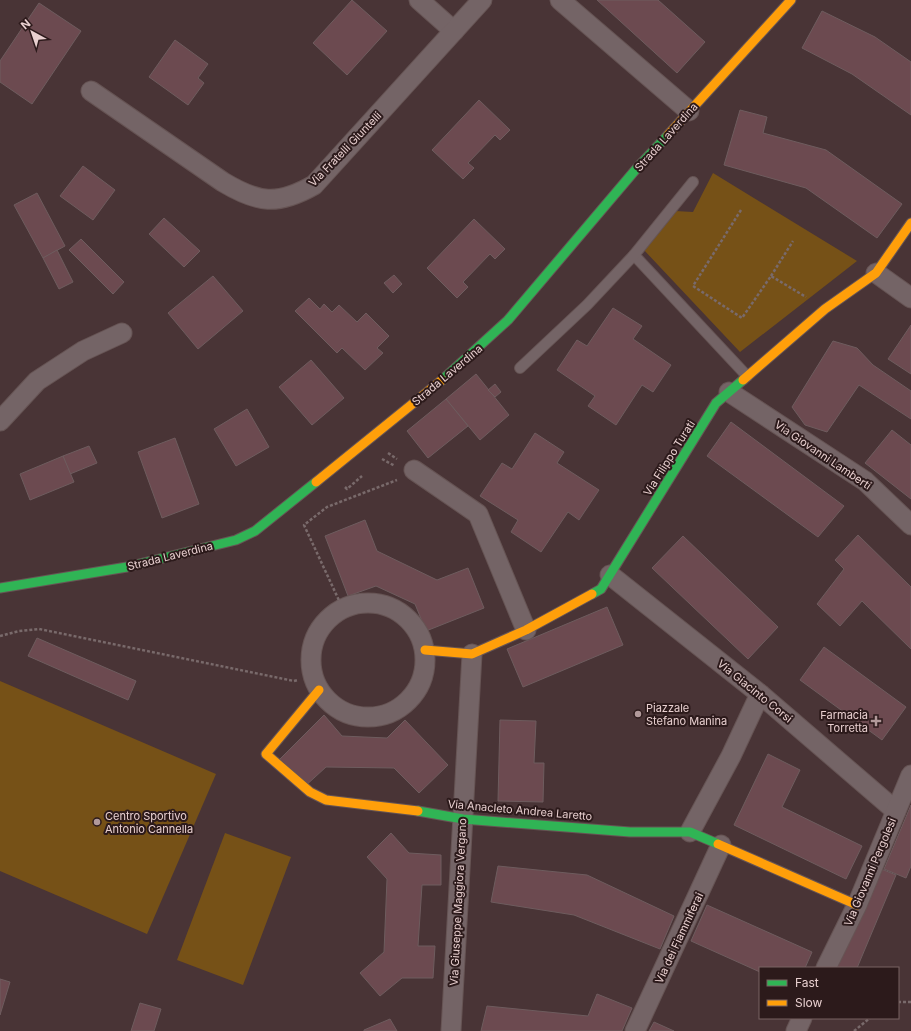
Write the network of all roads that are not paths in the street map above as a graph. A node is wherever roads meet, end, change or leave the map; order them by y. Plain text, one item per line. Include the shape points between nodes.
1 (419, 0) edge
2 (482, 0) edge
3 (560, 0) edge
4 (791, 0) edge
5 (454, 31) junction
6 (91, 91) dead end
7 (689, 111) junction
8 (693, 182) dead end
9 (911, 223) edge
10 (634, 255) junction
11 (876, 273) junction
12 (911, 298) edge
13 (122, 333) dead end
14 (520, 368) dead end
15 (747, 376) junction
16 (729, 392) junction
17 (0, 422) edge
18 (413, 472) road end
19 (911, 525) edge
20 (610, 575) junction
21 (0, 588) edge
22 (526, 630) junction
23 (425, 650) junction
24 (472, 654) junction
25 (319, 690) junction
26 (760, 694) junction
27 (911, 775) edge
28 (896, 811) junction
29 (463, 818) junction
30 (690, 832) junction
31 (721, 845) junction
32 (857, 905) junction
33 (826, 967) edge
34 (802, 1019) edge
35 (451, 1031) edge
36 (635, 1031) edge
37 (796, 1031) edge

1 - 5 street
2 - 5 street, Via Fratelli Giuntelli
3 - 7 street
4 - 7 street, Strada Laverdina
5 - 6 street, Via Fratelli Giuntelli via 314,185 297,194 281,198 260,199 243,194
7 - 21 street, Strada Laverdina via 508,320 391,422 255,531 236,540 127,567
8 - 10 lane
9 - 11 street, Via Filippo Turati
10 - 14 lane via 587,305
10 - 15 lane
11 - 12 street
11 - 15 street, Via Filippo Turati via 825,309
13 - 17 street via 83,351 37,381
15 - 16 street, Via Filippo Turati
16 - 19 street, Via Giovanni Lamberti via 865,481
16 - 20 street, Via Filippo Turati via 716,403
18 - 22 street via 478,514
20 - 22 street, Via Filippo Turati via 601,589
20 - 26 street, Via Giacinto Corsi
22 - 24 street, Via Filippo Turati
23 - 24 street, Via Filippo Turati
23 - 25 street via 425,667 420,684 410,699 396,710 380,716 362,717 345,712 330,703
23 - 25 street via 414,625 402,613 387,605 370,602 353,604 338,611 325,622 316,637 311,653 312,670
24 - 29 street, Via Giuseppe Maggiora Vergano
25 - 29 street, Via Anacleto Andrea Laretto via 266,754 310,792 326,800
26 - 28 street, Via Giacinto Corsi
26 - 30 street via 731,756
27 - 28 street, Via Giovanni Pergolesi
28 - 32 street, Via Giovanni Pergolesi
29 - 30 street, Via Anacleto Andrea Laretto via 630,832
29 - 35 street, Via Giuseppe Maggiora Vergano
30 - 31 street, Via Anacleto Andrea Laretto
31 - 32 street, Via Anacleto Andrea Laretto
31 - 36 street, Via dei Fiammiferai
32 - 33 street, Via Giovanni Pergolesi
34 - 37 street

